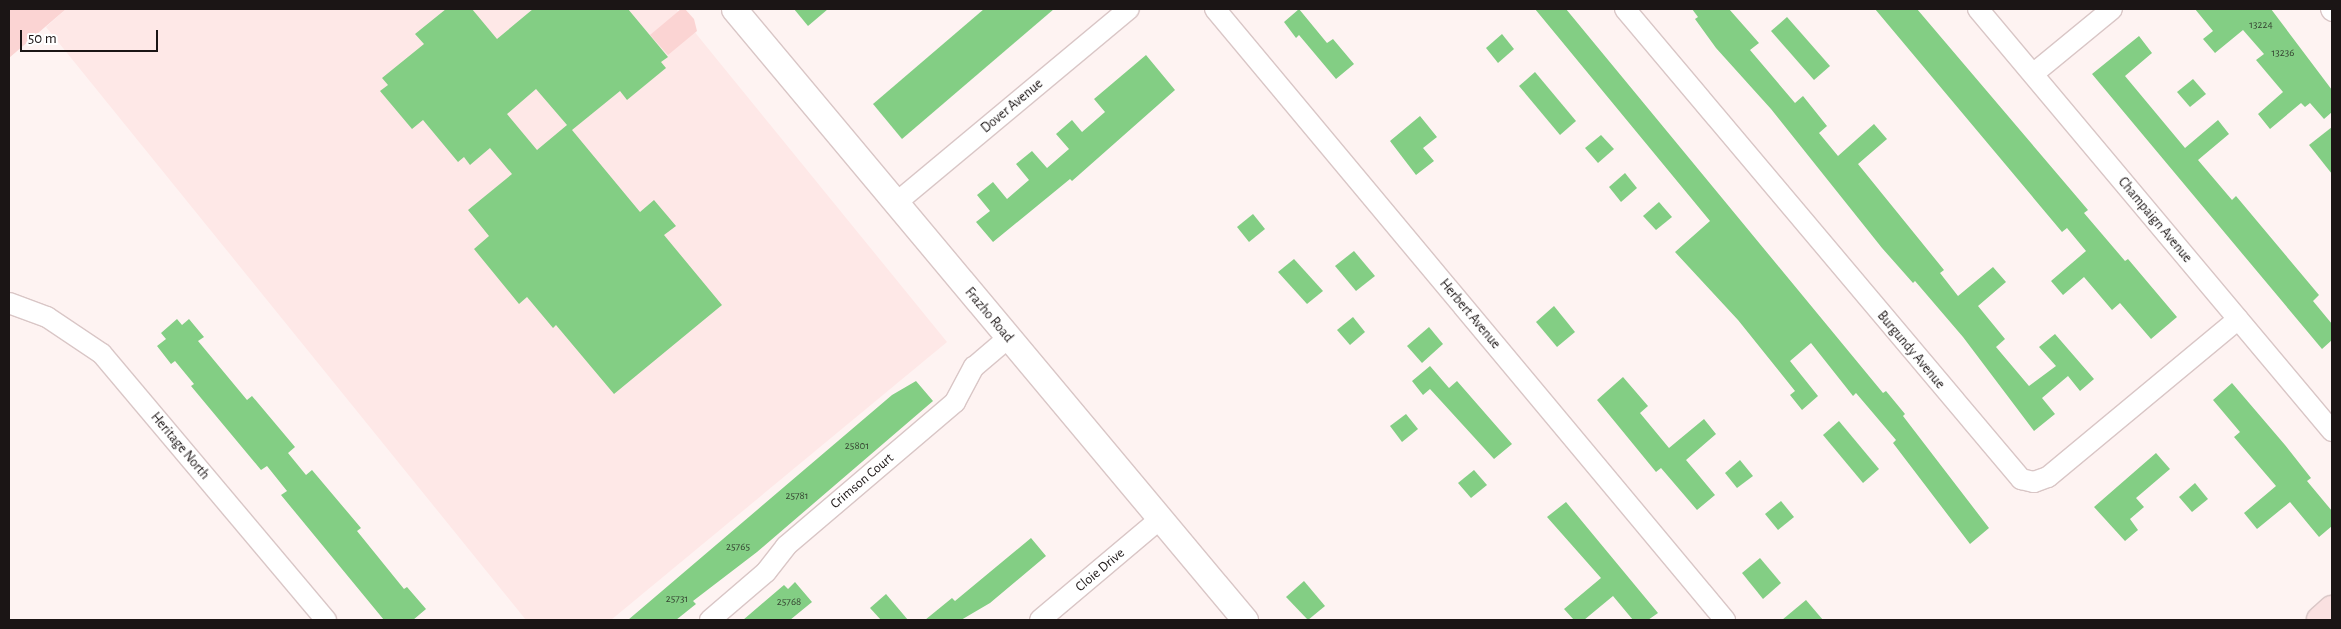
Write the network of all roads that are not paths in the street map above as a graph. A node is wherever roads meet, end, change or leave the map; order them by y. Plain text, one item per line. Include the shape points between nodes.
1 (734, 9) edge
2 (1129, 9) edge
3 (1215, 9) edge
4 (1625, 9) edge
5 (1978, 9) edge
6 (2112, 9) edge
7 (2033, 74) junction
8 (896, 203) junction
9 (9, 303) edge
10 (2238, 319) junction
11 (1008, 338) junction
12 (2332, 431) edge
13 (1160, 519) junction
14 (326, 620) edge
15 (710, 620) edge
16 (1040, 620) edge
17 (1245, 620) edge
18 (1725, 620) edge

1 - 8 street, Frazho Road
2 - 8 street, Dover Avenue
3 - 18 street, Herbert Avenue
4 - 10 street, Burgundy Avenue via 2021,479 2034,482 2048,477
5 - 7 street, Champaign Avenue
6 - 7 street
7 - 10 street, Champaign Avenue
8 - 11 street, Frazho Road
9 - 14 street, Heritage North via 47,317 102,354
10 - 12 street, Champaign Avenue
11 - 13 street, Frazho Road
11 - 15 street, Crimson Court via 974,367 955,402 786,546 766,572
13 - 16 street, Cloie Drive
13 - 17 street, Frazho Road

